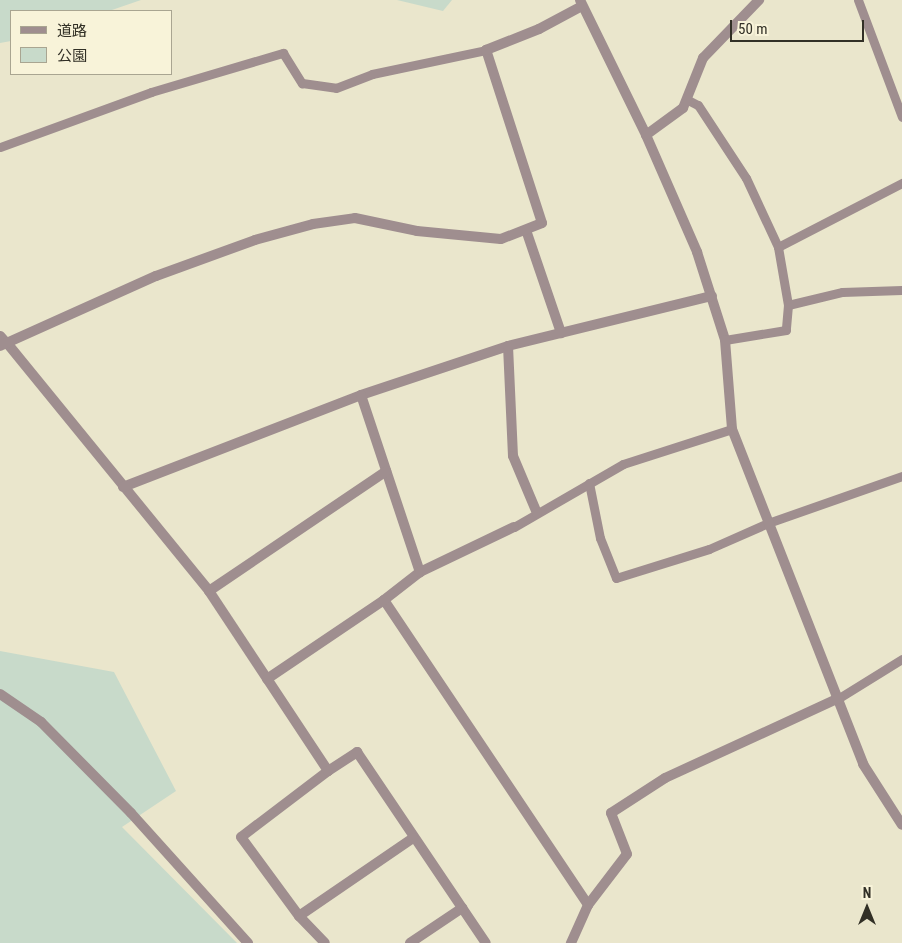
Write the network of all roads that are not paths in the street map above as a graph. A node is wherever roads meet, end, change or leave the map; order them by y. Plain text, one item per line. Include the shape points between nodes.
1 (759, 0) edge
2 (858, 0) edge
3 (581, 3) edge
4 (486, 50) junction
5 (686, 99) junction
6 (902, 117) edge
7 (646, 135) junction
8 (0, 147) edge
9 (902, 183) edge
10 (526, 230) junction
11 (778, 247) junction
12 (902, 290) edge
13 (712, 296) junction
14 (788, 305) junction
15 (560, 333) junction
16 (725, 340) junction
17 (2, 342) edge
18 (508, 346) junction
19 (361, 395) junction
20 (732, 429) junction
21 (386, 472) junction
22 (902, 476) edge
23 (589, 483) junction
24 (123, 487) junction
25 (538, 514) junction
26 (768, 523) junction
27 (514, 527) joint
28 (420, 572) junction
29 (209, 591) junction
30 (384, 600) junction
31 (902, 659) edge
32 (267, 679) junction
33 (0, 694) edge
34 (839, 698) junction
35 (328, 771) junction
36 (902, 824) edge
37 (413, 838) junction
38 (588, 905) junction
39 (462, 908) junction
40 (299, 916) junction
41 (248, 943) edge
42 (325, 943) edge
43 (410, 943) edge
44 (486, 943) edge
45 (571, 943) edge

1 - 5 street via 704,58
2 - 6 lane
3 - 4 street via 539,29
3 - 7 street
4 - 8 lane via 372,74 336,88 302,83 283,53 151,92
4 - 10 street via 542,223
5 - 7 street via 683,108
5 - 11 lane via 698,104 746,178
7 - 13 street
9 - 11 lane
10 - 15 street
10 - 17 street via 500,239 417,231 355,218 314,224 255,240 156,276
11 - 14 lane
12 - 14 lane via 842,292
13 - 15 street
13 - 16 street
14 - 16 lane via 786,330
15 - 18 street
16 - 20 street
17 - 24 street
18 - 19 street
18 - 25 street via 513,456
19 - 21 street
19 - 24 street
20 - 23 lane via 623,464
20 - 26 street
21 - 28 street
21 - 29 street
22 - 26 lane
23 - 25 lane
23 - 26 lane via 600,538 616,578 709,549
24 - 29 street
25 - 27 lane
26 - 34 street
27 - 28 street
28 - 30 street
29 - 32 street
30 - 32 street
30 - 38 street
31 - 34 lane
32 - 35 street
33 - 41 street via 41,722 131,813
34 - 36 street via 863,764
34 - 38 street via 665,778 612,813 627,854
35 - 37 street via 357,752
35 - 40 street via 241,837
37 - 39 street
37 - 40 street
38 - 45 street
39 - 43 street
39 - 44 street
40 - 42 street

